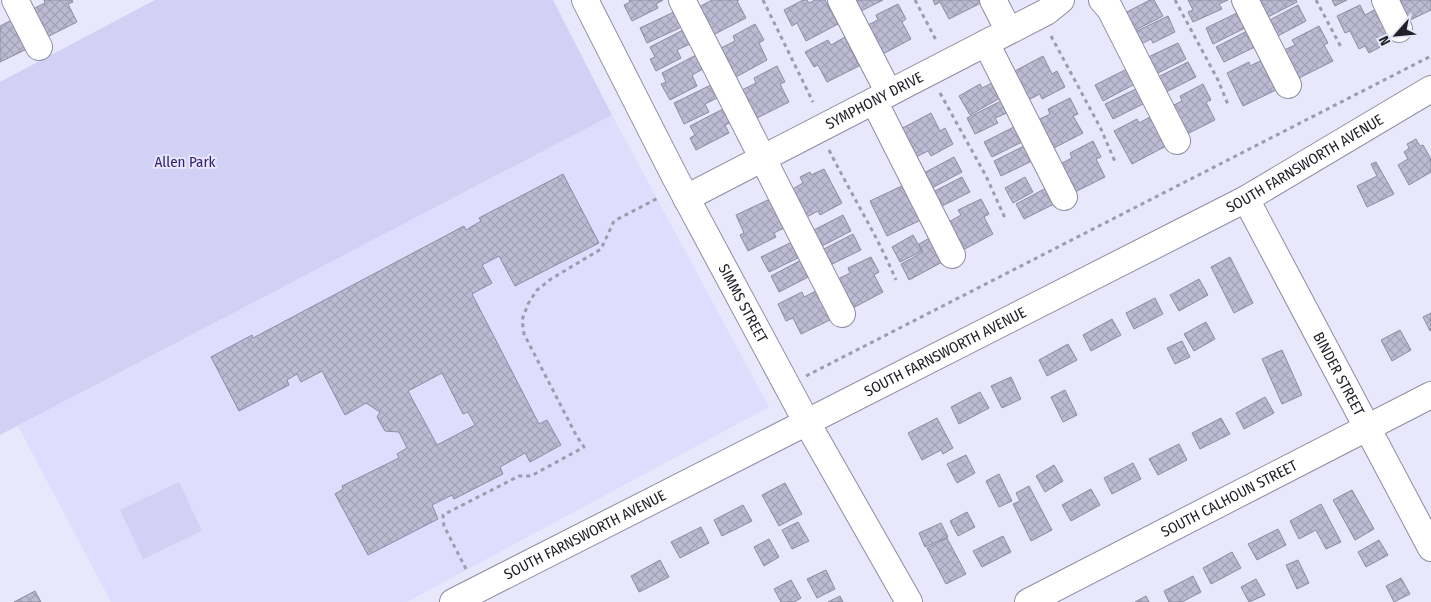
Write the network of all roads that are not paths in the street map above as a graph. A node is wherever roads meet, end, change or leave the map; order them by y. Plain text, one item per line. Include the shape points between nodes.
1 (15, 0) edge
2 (585, 0) edge
3 (682, 0) edge
4 (841, 0) edge
5 (993, 0) edge
6 (1061, 0) edge
7 (1102, 0) edge
8 (1245, 0) edge
9 (1385, 0) edge
10 (1399, 29) dead end
11 (1009, 31) junction
12 (986, 43) junction
13 (39, 47) dead end
14 (1288, 85) dead end
15 (1431, 89) edge
16 (881, 97) junction
17 (1177, 141) dead end
18 (764, 158) junction
19 (1064, 196) dead end
20 (686, 198) junction
21 (1246, 199) junction
22 (952, 255) dead end
23 (842, 314) dead end
24 (1431, 396) edge
25 (806, 422) junction
26 (1368, 428) junction
27 (1431, 548) edge
28 (453, 602) edge
29 (909, 602) edge
30 (1028, 602) edge

1 - 13 street
2 - 20 street, SIMMS STREET
3 - 18 street
4 - 16 street
5 - 11 street
6 - 11 street, SYMPHONY DRIVE via 1046,12
7 - 17 street via 1110,9
8 - 14 street
9 - 10 street
11 - 12 street, SYMPHONY DRIVE
12 - 16 street, SYMPHONY DRIVE
12 - 19 street
15 - 21 street, SOUTH FARNSWORTH AVENUE
16 - 18 street, SYMPHONY DRIVE
16 - 22 street
18 - 20 street, SYMPHONY DRIVE
18 - 23 street
20 - 25 street, SIMMS STREET
21 - 25 street, SOUTH FARNSWORTH AVENUE
21 - 26 street, BINDER STREET
24 - 26 street, SOUTH CALHOUN STREET
25 - 28 street, SOUTH FARNSWORTH AVENUE
25 - 29 street, SIMMS STREET
26 - 27 street, BINDER STREET
26 - 30 street, SOUTH CALHOUN STREET

